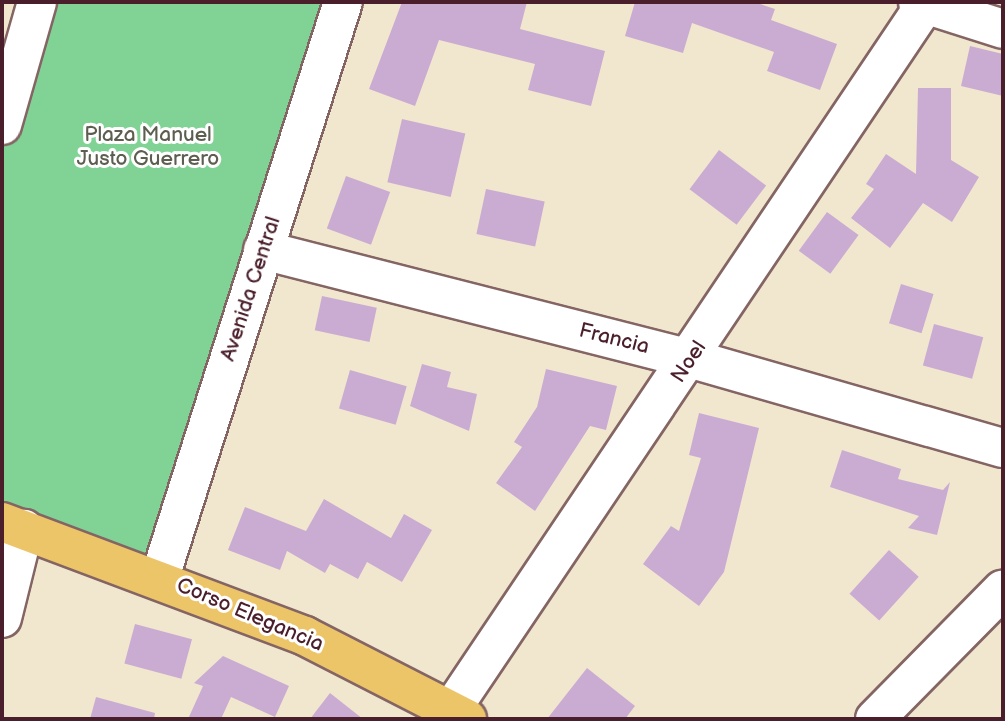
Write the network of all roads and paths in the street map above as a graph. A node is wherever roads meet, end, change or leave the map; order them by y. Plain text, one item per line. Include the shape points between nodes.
1 (37, 2) edge
2 (344, 2) edge
3 (924, 2) edge
4 (1003, 29) edge
5 (2, 125) edge
6 (263, 250) junction
7 (692, 359) junction
8 (1003, 448) edge
9 (13, 526) edge
10 (160, 577) junction
11 (1003, 589) edge
12 (2, 618) edge
13 (455, 716) edge
14 (875, 719) edge

1 - 5 street
2 - 6 street, Avenida Central
3 - 4 street
3 - 7 street, Noel
6 - 7 street, Francia
6 - 10 street, Avenida Central
7 - 8 street, Francia
7 - 13 street, Noel
9 - 10 main road, Corso Elegancia
9 - 12 street
10 - 13 main road, Corso Elegancia via 305,636
11 - 14 street

